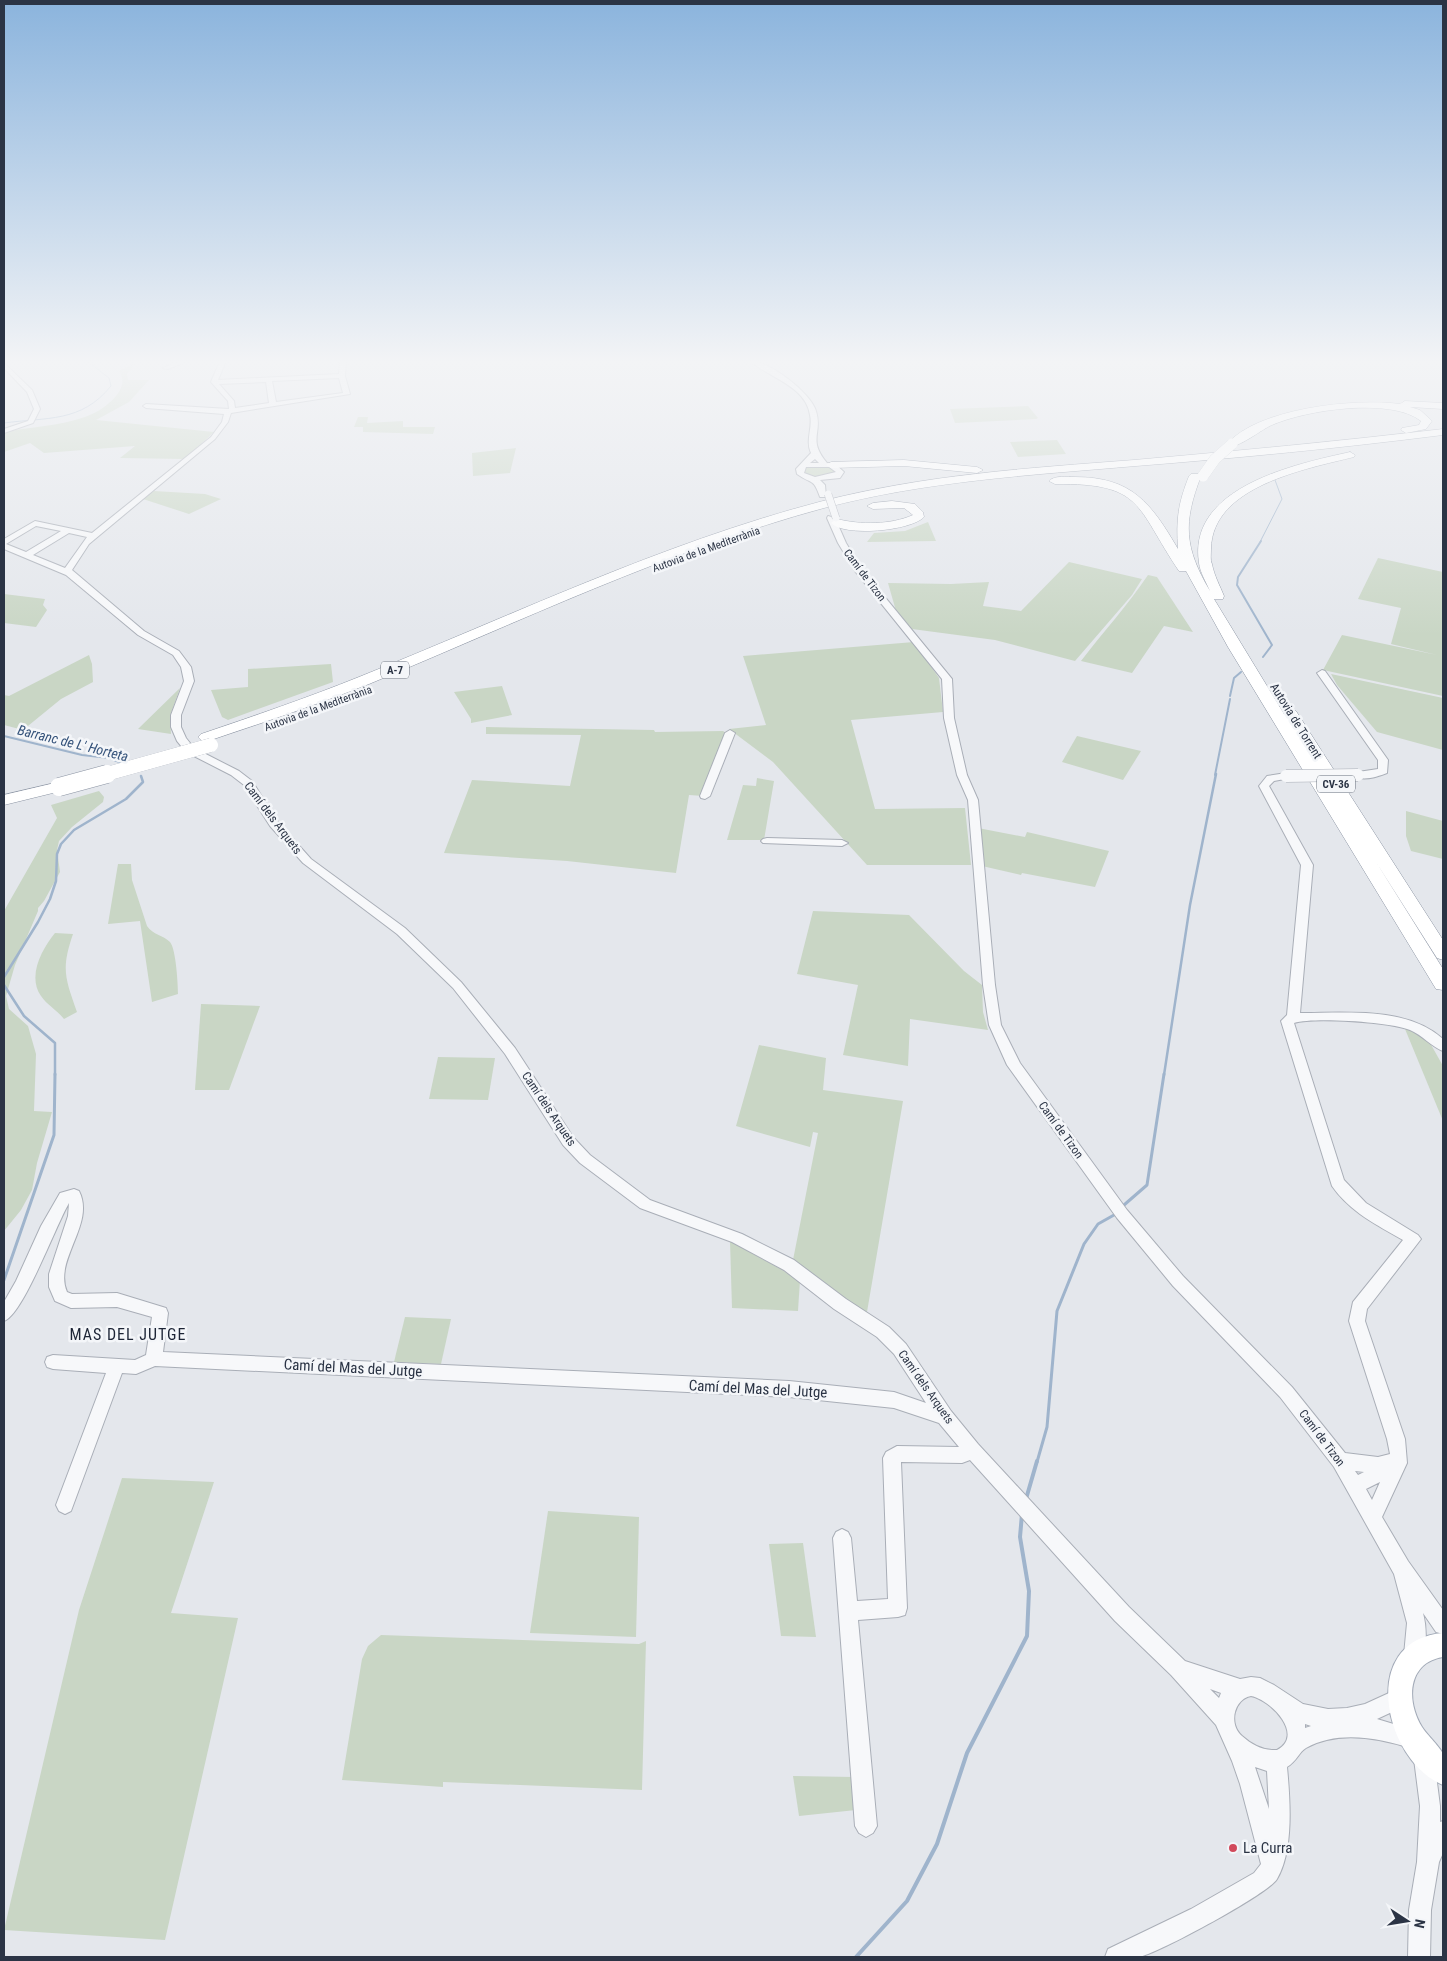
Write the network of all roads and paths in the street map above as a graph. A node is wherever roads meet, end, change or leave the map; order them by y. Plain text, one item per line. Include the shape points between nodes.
1 (195, 453) edge
2 (1176, 453) edge
3 (1216, 453) edge
4 (1253, 453) edge
5 (1317, 453) edge
6 (1365, 453) edge
7 (1354, 454) junction
8 (814, 455) joint
9 (806, 465) junction
10 (1039, 465) junction
11 (831, 467) junction
12 (1198, 476) junction
13 (814, 479) junction
14 (829, 479) junction
15 (1049, 482) junction
16 (891, 485) junction
17 (826, 494) junction
18 (873, 506) junction
19 (835, 519) junction
20 (69, 530) junction
21 (93, 536) junction
22 (4, 542) edge
23 (4, 546) edge
24 (692, 553) junction
25 (26, 556) junction
26 (658, 558) junction
27 (69, 573) junction
28 (1228, 615) junction
29 (1235, 647) junction
30 (1322, 673) dead end
31 (730, 733) dead end
32 (209, 741) junction
33 (56, 783) junction
34 (4, 790) edge
35 (705, 796) dead end
36 (4, 800) edge
37 (767, 841) dead end
38 (842, 843) dead end
39 (1443, 954) edge
40 (1443, 984) edge
41 (1293, 1017) junction
42 (1443, 1046) edge
43 (4, 1314) edge
44 (154, 1359) junction
45 (53, 1362) dead end
46 (116, 1365) junction
47 (945, 1417) junction
48 (972, 1450) junction
49 (1399, 1459) junction
50 (1340, 1460) junction
51 (1355, 1485) junction
52 (65, 1505) dead end
53 (1374, 1517) junction
54 (842, 1538) dead end
55 (1400, 1568) junction
56 (848, 1611) junction
57 (1443, 1624) edge
58 (1443, 1645) edge
59 (1414, 1655) junction
60 (1178, 1668) junction
61 (1239, 1689) junction
62 (1276, 1696) junction
63 (1400, 1698) junction
64 (1225, 1720) junction
65 (1295, 1743) junction
66 (1236, 1744) junction
67 (1420, 1747) junction
68 (1276, 1762) junction
69 (1443, 1772) edge
70 (866, 1826) dead end
71 (1443, 1831) edge
72 (1271, 1862) junction
73 (1428, 1862) junction
74 (1116, 1957) edge
75 (1419, 1957) edge

1 - 21 street
2 - 10 highway
3 - 12 highway
4 - 26 highway, Autovia de la Mediterrània / A-7 via 1052,470 914,487 815,507 741,528
5 - 24 highway, Autovia de la Mediterrània / A-7 via 1052,475 923,491 817,513
6 - 7 highway
7 - 15 highway
7 - 28 highway, Autovia de Torrent via 1278,473 1239,492 1222,507 1208,530 1204,552 1208,575
8 - 9 street
8 - 11 street
9 - 11 street
9 - 13 street, Camí de Tizon via 800,469 801,474
10 - 11 highway via 982,470 904,463
10 - 16 highway
11 - 14 street via 837,476
11 - 16 highway via 894,466 906,467 916,474 907,482
12 - 28 highway via 1191,501 1192,542 1204,578
12 - 29 highway via 1183,509 1184,549 1194,575
13 - 14 street
13 - 17 street, Camí de Tizon
14 - 17 street, Camí de Tizon
15 - 18 highway via 940,494
15 - 29 highway, Autovia de Torrent via 1082,480 1102,483 1127,490 1140,499
16 - 26 highway via 754,518
17 - 19 street, Camí de Tizon
18 - 19 highway via 901,504 912,507 919,514 908,521 877,525 852,526
18 - 24 highway via 807,520
19 - 50 street, Camí de Tizon via 842,543 858,569 947,679 949,718 962,775 973,800 994,1017 1014,1065 1122,1214 1178,1281 1286,1392
20 - 21 street
20 - 22 street via 35,523
20 - 25 street
21 - 27 street
23 - 25 street, Camí dels Arquets
24 - 32 highway, Autovia de la Mediterrània / A-7 via 403,676 306,713
25 - 27 street, Camí dels Arquets
26 - 32 highway, Autovia de la Mediterrània / A-7 via 394,670
27 - 47 street, Camí dels Arquets via 141,633 168,646 181,658 189,681 176,715 181,739 190,750 248,783 274,824 307,861 401,931 457,985 510,1051 568,1141 585,1159 632,1197 762,1250 869,1321 900,1349
28 - 39 highway, Autovia de Torrent / CV-36
29 - 40 highway, Autovia de Torrent / CV-36
30 - 41 street, bridge via 1383,760 1383,771 1358,775 1286,776 1271,778 1264,786 1307,866
31 - 35 street
32 - 33 highway, Autovia de la Mediterrània / A-7, bridge
33 - 34 highway, Autovia de la Mediterrània / A-7
33 - 36 highway, Autovia de la Mediterrània / A-7
37 - 38 street
41 - 42 street via 1398,1020 1429,1032
41 - 49 street via 1287,1021 1337,1182 1352,1200 1413,1239 1358,1307 1357,1321 1396,1439
43 - 44 street via 24,1284 56,1211 65,1197 74,1195 77,1207 57,1276 60,1295 71,1301 117,1300 160,1313
44 - 46 street, Camí del Mas del Jutge via 136,1366
44 - 47 street, Camí del Mas del Jutge via 789,1389 894,1400
45 - 46 street, Camí del Mas del Jutge
46 - 52 street
47 - 48 street, Camí dels Arquets
48 - 56 street via 962,1455 897,1454 892,1458 898,1608
48 - 60 street, Camí dels Arquets via 1122,1614
49 - 50 street via 1378,1465
49 - 51 street via 1393,1467
49 - 53 street
50 - 51 street, Camí de Tizon
51 - 53 street, Camí de Tizon
53 - 55 street, Camí de Tizon
54 - 56 street
55 - 57 street, Camí de Tizon
55 - 59 street, Camí de Tizon via 1416,1623
56 - 70 street
58 - 59 main road
59 - 63 main road via 1402,1671
60 - 61 street, Camí dels Arquets
60 - 64 street, Camí dels Arquets
61 - 62 street via 1249,1686 1261,1688
61 - 64 street via 1226,1704
62 - 63 street via 1298,1712 1327,1719 1371,1713
62 - 65 street via 1294,1719
63 - 67 main road via 1405,1723
64 - 66 street
65 - 67 street via 1321,1731 1365,1726
65 - 68 street via 1286,1758
66 - 68 street via 1254,1758
66 - 72 street via 1262,1815
67 - 69 main road
67 - 73 street via 1430,1806
68 - 72 street via 1277,1841
71 - 73 street
72 - 74 street via 1269,1873 1249,1889
73 - 75 street via 1420,1910

